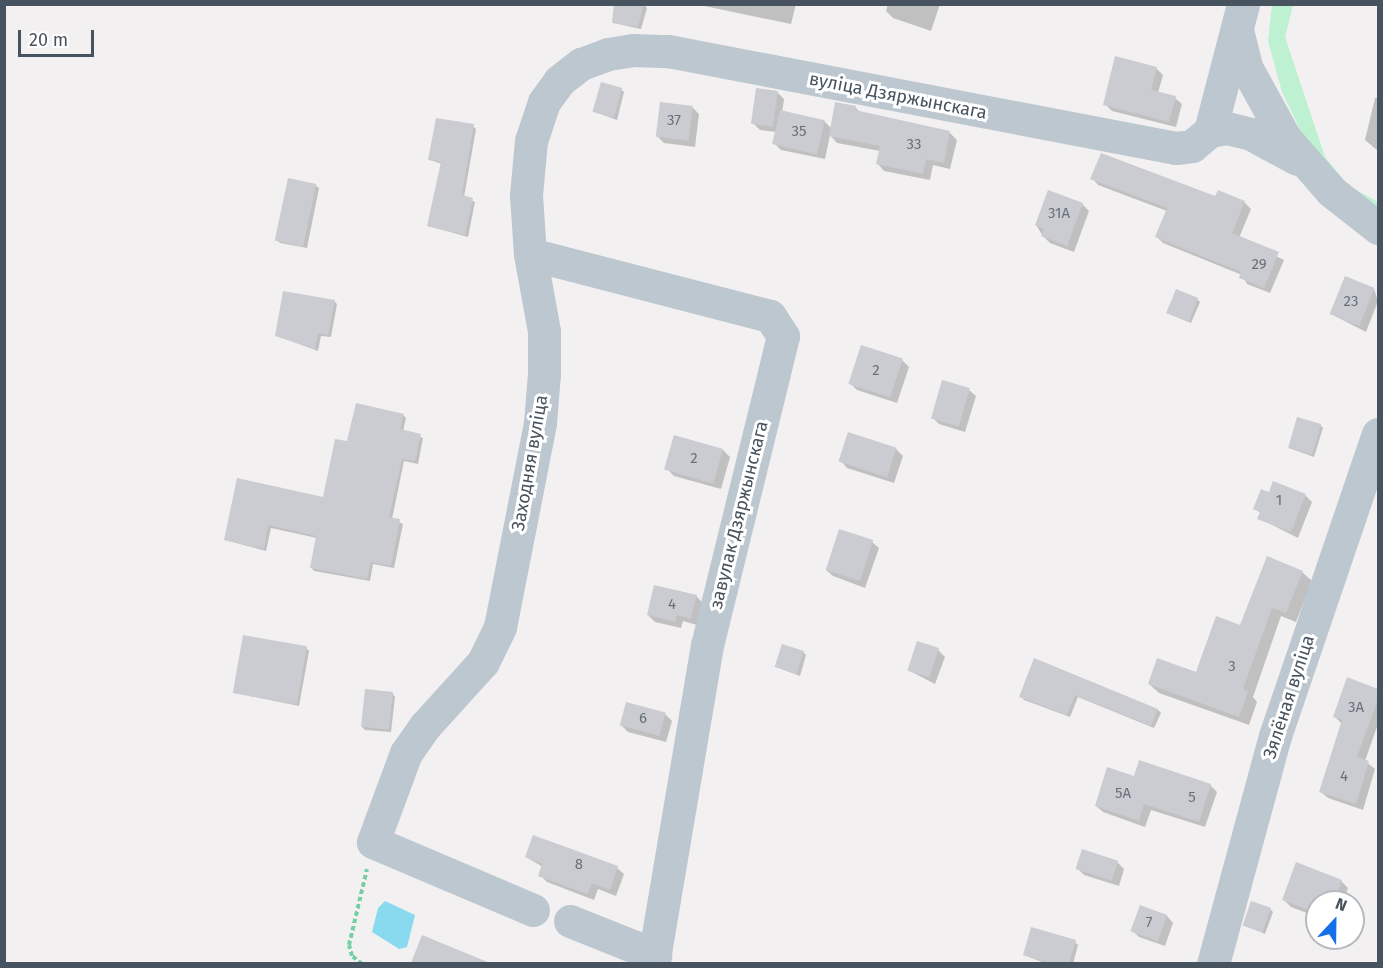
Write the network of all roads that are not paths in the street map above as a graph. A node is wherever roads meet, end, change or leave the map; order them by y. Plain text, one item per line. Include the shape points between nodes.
1 (1240, 17) edge
2 (581, 64) joint
3 (1210, 130) junction
4 (1304, 164) junction
5 (1378, 228) edge
6 (530, 254) junction
7 (1378, 434) edge
8 (533, 910) dead end
9 (570, 921) dead end
10 (654, 959) edge
11 (1213, 963) edge

1 - 3 street
1 - 4 street via 1246,67
2 - 3 street, вуліца Дзяржынскага via 633,50 668,51 1165,148 1192,146
2 - 6 street, Заходняя вуліца via 559,81 544,102 531,141 526,195
3 - 4 street via 1227,128 1251,134
4 - 5 street via 1330,191
6 - 8 street, Заходняя вуліца via 544,332 540,423 500,627 483,662 406,753 373,842
6 - 10 street, завулак Дзяржынскага via 770,316 783,336 707,645
7 - 11 street, Зялёная вуліца via 1275,736
9 - 10 street

